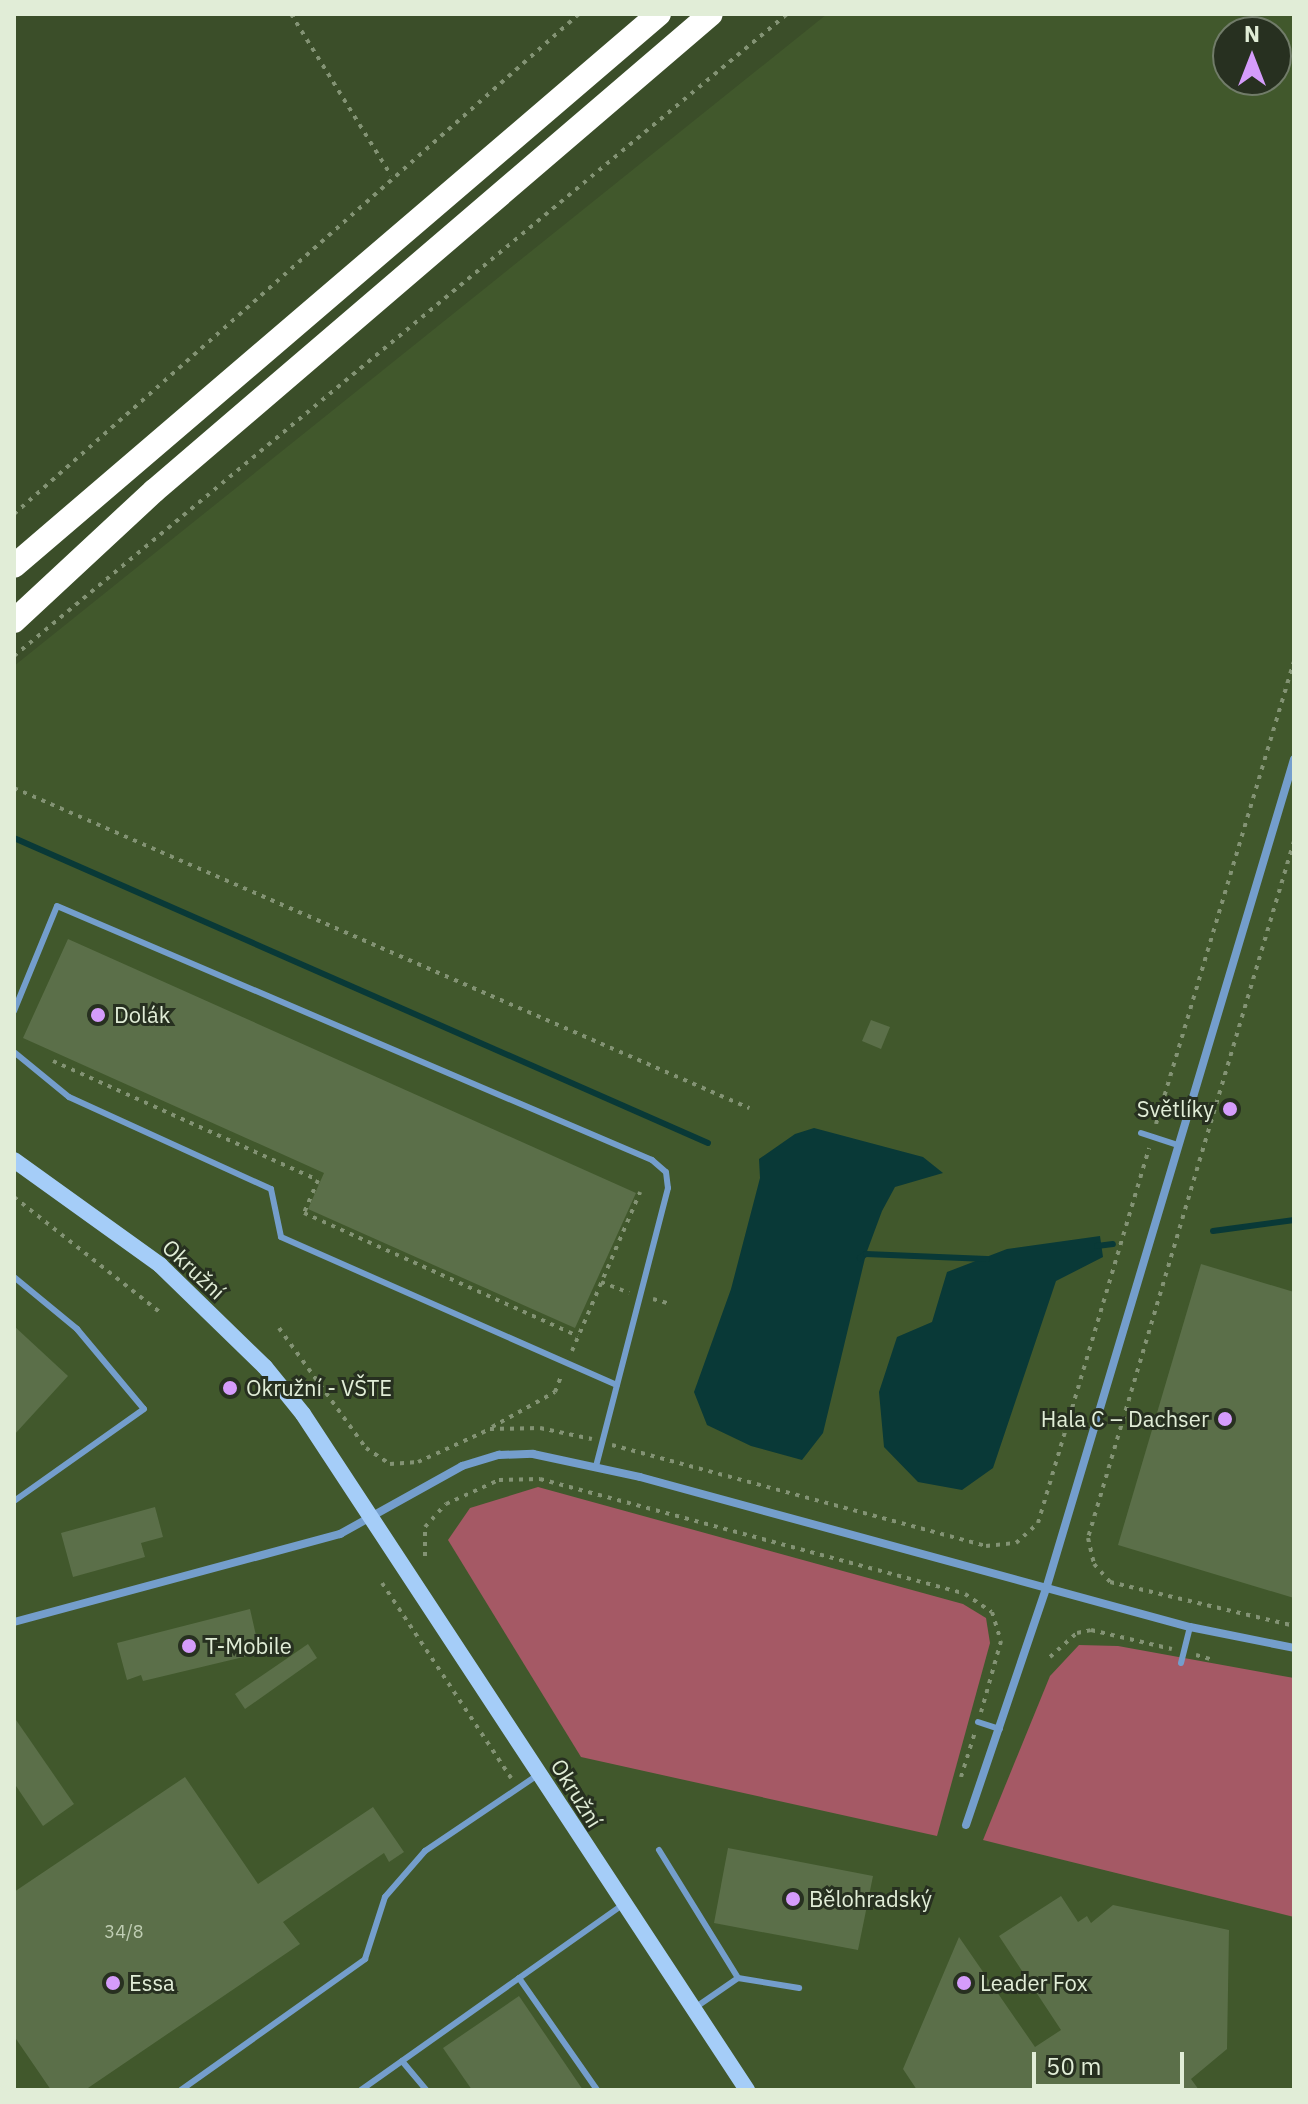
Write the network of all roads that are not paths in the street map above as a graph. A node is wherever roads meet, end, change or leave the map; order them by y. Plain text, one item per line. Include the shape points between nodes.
1 (659, 14) edge
2 (711, 14) edge
3 (154, 491) junction
4 (14, 566) edge
5 (14, 601) edge
6 (14, 621) edge
7 (1294, 759) edge
8 (14, 1011) edge
9 (14, 1052) edge
10 (1141, 1133) dead end
11 (1178, 1145) junction
12 (14, 1160) edge
13 (14, 1277) edge
14 (617, 1385) junction
15 (596, 1466) junction
16 (14, 1501) edge
17 (370, 1520) junction
18 (1046, 1589) junction
19 (14, 1622) edge
20 (1190, 1627) junction
21 (1294, 1648) edge
22 (1181, 1663) dead end
23 (978, 1722) road end
24 (1000, 1729) junction
25 (539, 1774) junction
26 (966, 1825) dead end
27 (659, 1850) dead end
28 (622, 1905) junction
29 (519, 1978) junction
30 (738, 1978) junction
31 (799, 1988) dead end
32 (693, 2009) junction
33 (402, 2061) junction
34 (594, 2089) edge
35 (181, 2090) edge
36 (361, 2090) edge
37 (426, 2090) edge
38 (747, 2090) edge

1 - 4 highway
2 - 3 highway
3 - 5 highway
3 - 6 highway
7 - 11 street
8 - 14 lane via 57,906 652,1160 666,1172 668,1188
9 - 14 lane via 69,1097 271,1189 281,1237
10 - 11 lane
11 - 18 street
12 - 17 main road, Okružní via 160,1265 265,1367 334,1458
13 - 16 lane via 77,1329 144,1409
14 - 15 lane
15 - 17 street via 533,1454 499,1455 462,1466
15 - 18 street
17 - 19 street via 340,1534
17 - 25 main road, Okružní
18 - 20 street
18 - 24 street
20 - 21 street
20 - 22 lane
23 - 24 lane
24 - 26 street
25 - 28 main road, Okružní
25 - 35 lane via 425,1851 385,1897 365,1959
27 - 30 lane
28 - 29 lane
28 - 32 main road, Okružní
29 - 33 lane
29 - 34 lane
30 - 31 lane
30 - 32 lane
32 - 38 main road, Okružní
33 - 36 lane
33 - 37 lane

